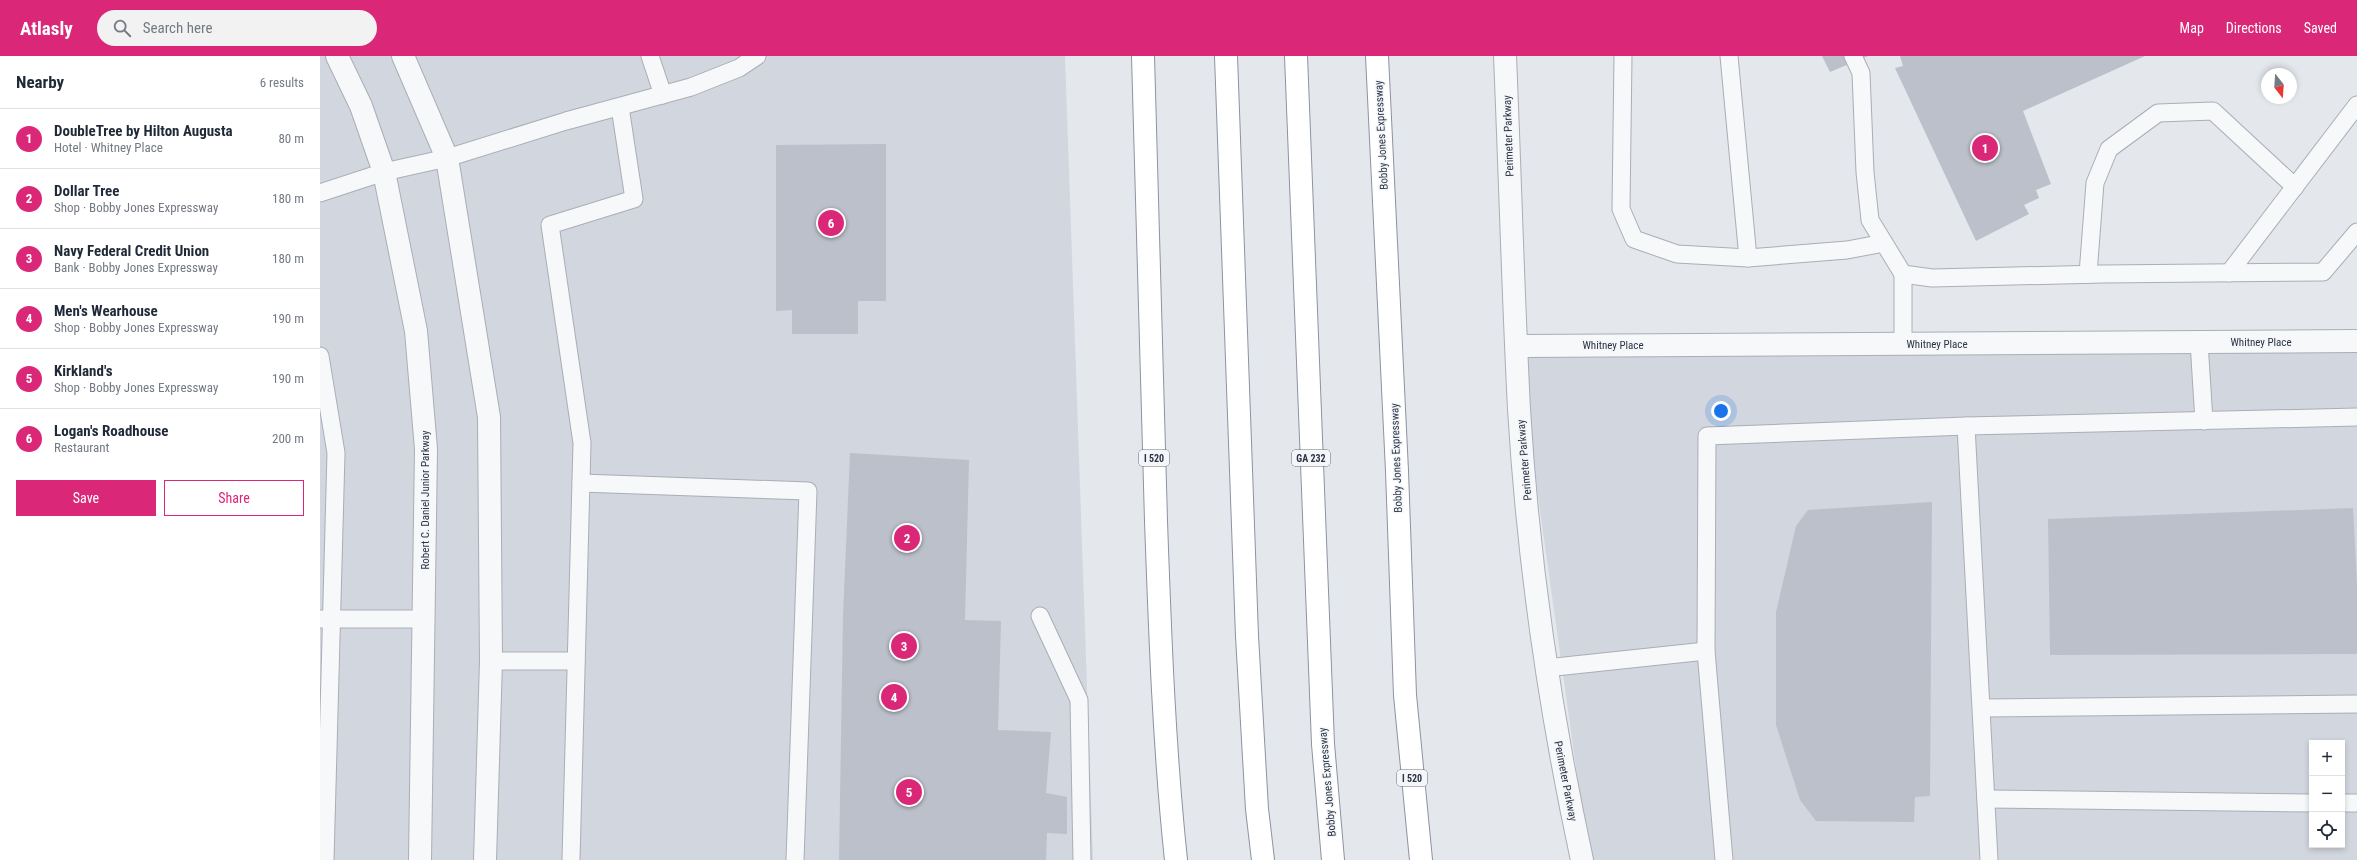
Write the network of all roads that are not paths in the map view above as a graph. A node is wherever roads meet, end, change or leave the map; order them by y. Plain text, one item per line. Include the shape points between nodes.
1 (337, 56) edge
2 (403, 56) edge
3 (650, 56) edge
4 (757, 56) edge
5 (1143, 56) edge
6 (1226, 56) edge
7 (1296, 56) edge
8 (1377, 56) edge
9 (1505, 56) edge
10 (1623, 56) edge
11 (1729, 56) edge
12 (1853, 56) edge
13 (663, 95) junction
14 (2357, 105) edge
15 (620, 107) junction
16 (447, 158) junction
17 (384, 172) junction
18 (2295, 187) junction
19 (320, 193) edge
20 (2357, 232) edge
21 (1884, 243) junction
22 (1748, 258) junction
23 (2229, 273) junction
24 (1903, 274) junction
25 (2088, 274) junction
26 (2199, 342) junction
27 (2357, 342) edge
28 (1903, 344) junction
29 (1517, 346) junction
30 (320, 356) edge
31 (2357, 417) edge
32 (2204, 421) junction
33 (1966, 426) junction
34 (581, 482) junction
35 (1040, 616) dead end
36 (425, 619) junction
37 (326, 620) edge
38 (1706, 651) junction
39 (491, 661) junction
40 (576, 661) junction
41 (1546, 668) junction
42 (2357, 704) edge
43 (1982, 708) junction
44 (1986, 799) junction
45 (2309, 803) edge
46 (2345, 803) edge
47 (2357, 803) edge
48 (325, 860) edge
49 (420, 860) edge
50 (485, 860) edge
51 (571, 860) edge
52 (795, 860) edge
53 (1082, 860) edge
54 (1176, 860) edge
55 (1263, 860) edge
56 (1333, 860) edge
57 (1421, 860) edge
58 (1582, 860) edge
59 (1724, 860) edge
60 (1989, 860) edge

1 - 17 street, Robert C. Daniel Junior Parkway via 361,106
2 - 16 street
3 - 13 lane
4 - 13 lane via 739,68
5 - 54 highway, I 520 via 1160,636
6 - 55 highway via 1247,636 1257,809
7 - 56 highway, Bobby Jones Expressway / GA 232 via 1323,736
8 - 57 highway, Bobby Jones Expressway / I 520 via 1405,695
9 - 29 street, Perimeter Parkway
10 - 22 lane via 1621,209 1634,239 1677,254
11 - 22 lane
12 - 21 lane via 1861,73 1865,172 1870,220
13 - 15 lane
14 - 18 lane
15 - 16 lane
15 - 34 lane via 634,199 550,225 582,442
16 - 17 lane
16 - 39 street via 489,417
17 - 19 lane
17 - 36 street, Robert C. Daniel Junior Parkway via 416,331 426,449
18 - 23 lane
18 - 25 lane via 2213,111 2158,113 2109,149 2095,182
20 - 23 lane via 2323,272
21 - 22 lane via 1847,250
21 - 24 lane
23 - 25 lane
24 - 25 lane via 1932,278
24 - 28 lane
26 - 27 street, Whitney Place
26 - 28 street, Whitney Place
26 - 32 lane
28 - 29 street, Whitney Place
29 - 41 street, Perimeter Parkway via 1528,516
30 - 37 lane via 336,453
31 - 32 lane
32 - 33 lane
33 - 38 lane via 1707,436
33 - 43 lane
34 - 40 lane
34 - 52 lane via 808,491
35 - 53 lane via 1078,700
36 - 37 lane
36 - 49 street, Robert C. Daniel Junior Parkway
37 - 48 lane
38 - 41 lane
38 - 59 lane
39 - 40 lane
39 - 50 street
40 - 51 lane
41 - 58 street, Perimeter Parkway
42 - 43 lane
43 - 44 lane
44 - 45 lane
44 - 60 lane
46 - 47 lane

